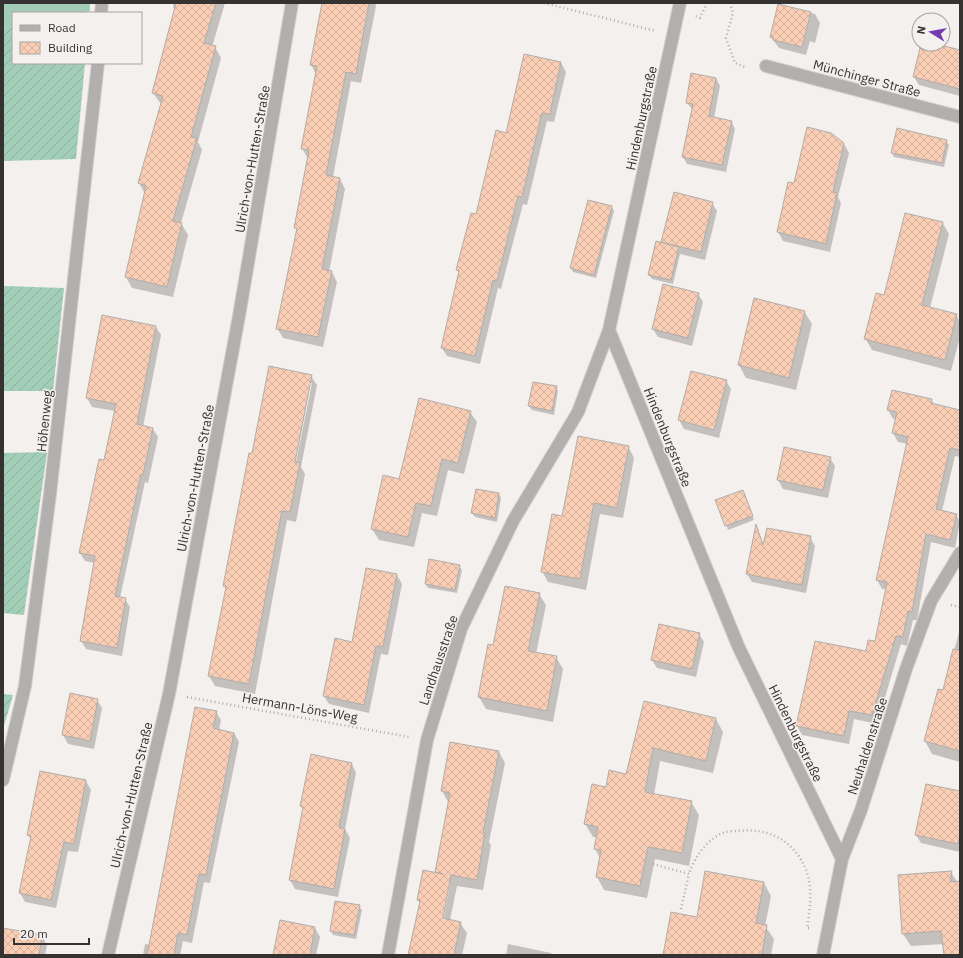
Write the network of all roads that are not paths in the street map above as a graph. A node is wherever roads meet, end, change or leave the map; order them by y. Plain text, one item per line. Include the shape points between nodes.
1 (292, 3) edge
2 (680, 3) edge
3 (98, 64) edge
4 (766, 66) dead end
5 (960, 118) edge
6 (609, 330) junction
7 (960, 553) edge
8 (3, 780) edge
9 (842, 858) junction
10 (108, 955) edge
11 (388, 955) edge
12 (823, 955) edge

1 - 10 street, Ulrich-von-Hutten-Straße via 239,316 169,694
2 - 6 street, Hindenburgstraße
3 - 8 street, Höhenweg via 50,494 27,671
4 - 5 street, Münchinger Straße
6 - 9 street, Hindenburgstraße via 739,648
6 - 11 street, Landhausstraße via 578,412 513,521 462,629 427,740
7 - 9 street, Neuhaldenstraße via 931,601 906,669 861,810
9 - 12 street, Neuhaldenstraße

